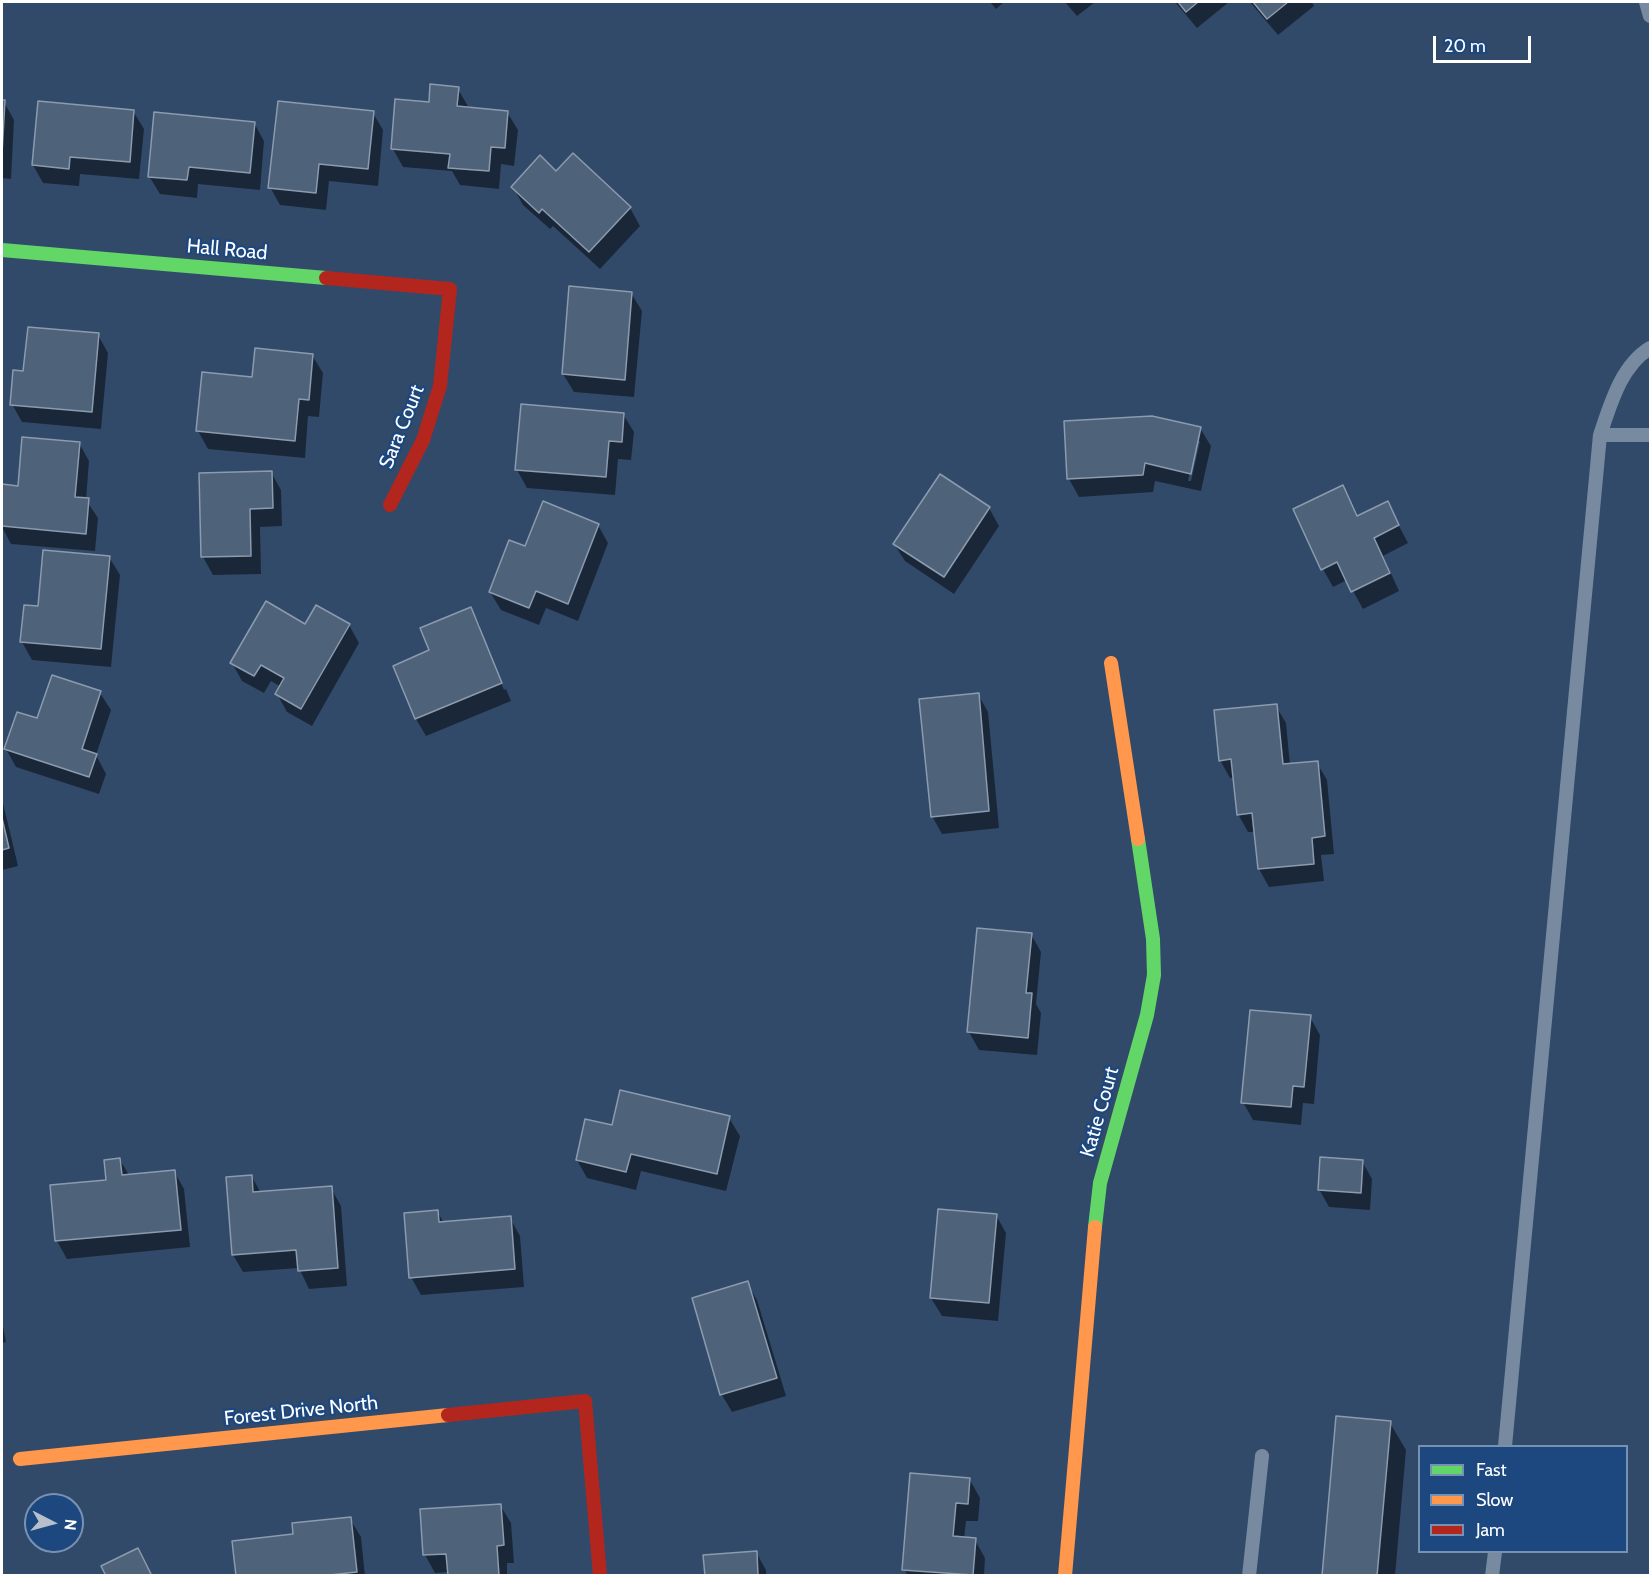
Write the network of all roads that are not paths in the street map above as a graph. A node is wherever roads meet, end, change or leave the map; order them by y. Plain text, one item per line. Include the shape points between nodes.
1 (1646, 2) edge
2 (1650, 16) edge
3 (2, 250) edge
4 (450, 290) joint
5 (1650, 348) edge
6 (1600, 435) junction
7 (1650, 435) edge
8 (390, 505) dead end
9 (1111, 663) dead end
10 (1505, 1445) edge
11 (1262, 1456) dead end
12 (20, 1459) dead end
13 (1495, 1553) edge
14 (600, 1575) edge
15 (1065, 1575) edge
16 (1249, 1575) edge
17 (1492, 1575) edge

1 - 2 lane
3 - 4 street, Hall Road
4 - 8 street, Sara Court via 440,386 423,440
5 - 6 lane via 1636,356 1613,395
6 - 7 lane
6 - 10 lane
9 - 15 street, Katie Court via 1153,939 1154,975 1147,1016 1100,1183
11 - 16 lane
12 - 14 street, Forest Drive North via 585,1401
13 - 17 lane

